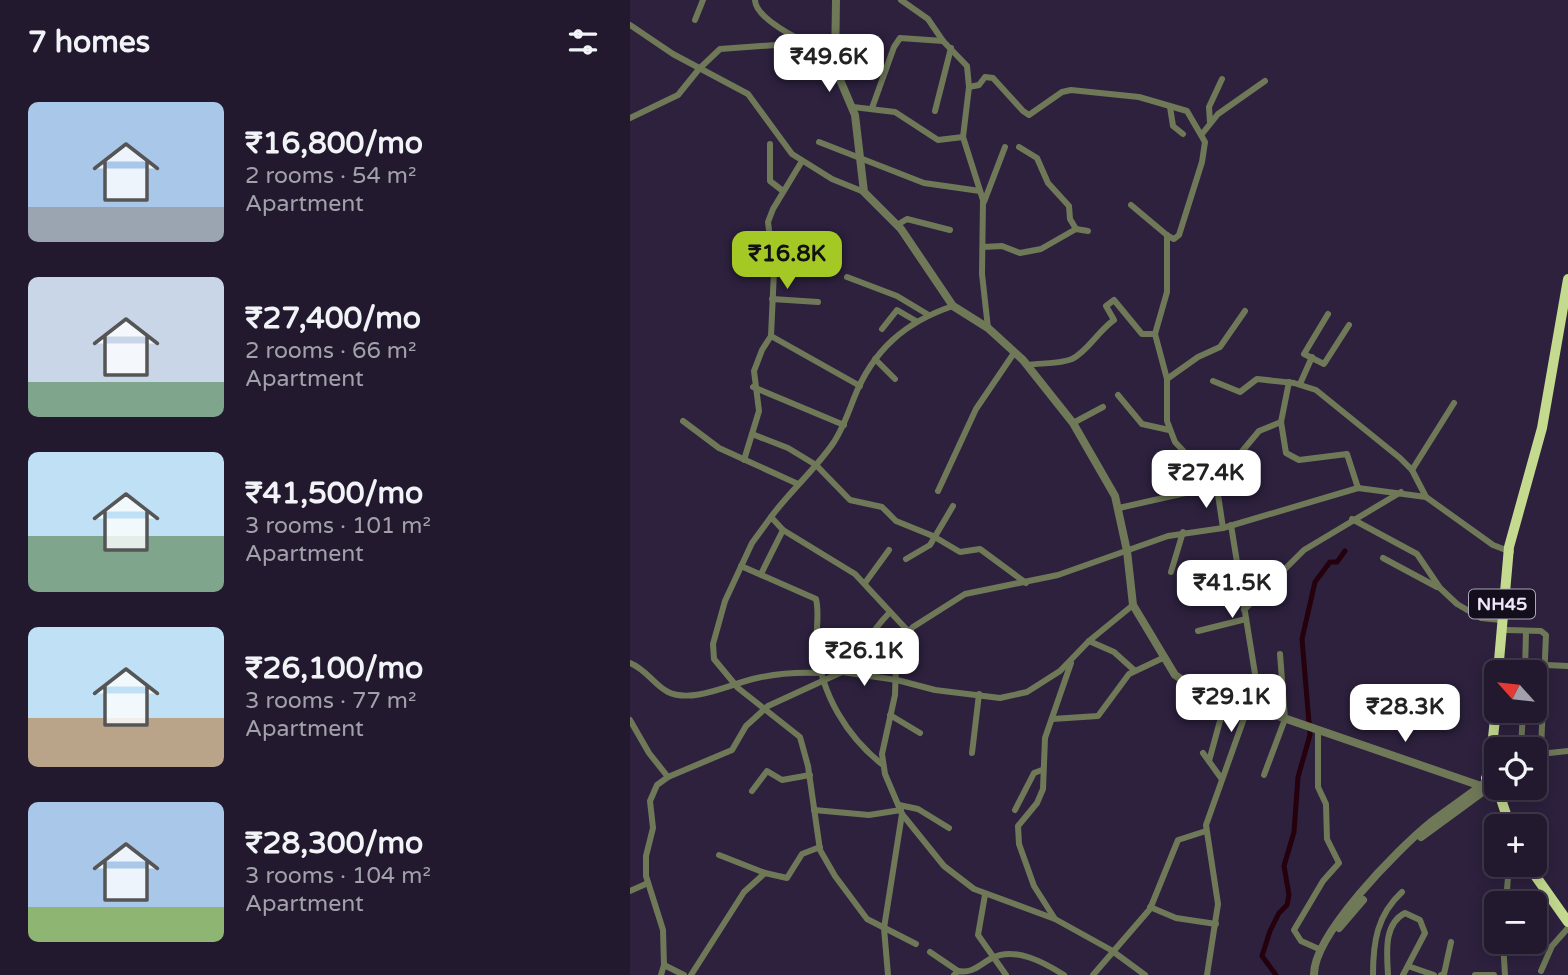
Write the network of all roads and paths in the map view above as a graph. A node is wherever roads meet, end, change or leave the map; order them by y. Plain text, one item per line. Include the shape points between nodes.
1 (703, 0) edge
2 (755, 0) edge
3 (836, 0) edge
4 (901, 0) edge
5 (695, 20) dead end
6 (630, 25) edge
7 (943, 41) junction
8 (804, 43) junction
9 (951, 48) junction
10 (834, 55) junction
11 (699, 69) junction
12 (1222, 79) dead end
13 (1265, 81) dead end
14 (969, 87) junction
15 (853, 107) junction
16 (1170, 107) junction
17 (872, 108) junction
18 (935, 111) dead end
19 (630, 118) edge
20 (1210, 123) junction
21 (1183, 134) dead end
22 (1202, 134) junction
23 (963, 137) junction
24 (819, 142) dead end
25 (770, 144) dead end
26 (1005, 147) dead end
27 (1019, 147) dead end
28 (857, 155) junction
29 (802, 161) junction
30 (783, 191) junction
31 (980, 191) junction
32 (864, 192) junction
33 (983, 203) junction
34 (1131, 205) dead end
35 (897, 225) junction
36 (1076, 229) junction
37 (950, 230) dead end
38 (1088, 231) dead end
39 (1167, 235) junction
40 (983, 247) junction
41 (847, 277) dead end
42 (1568, 279) edge
43 (772, 299) junction
44 (818, 302) dead end
45 (953, 306) junction
46 (1245, 311) dead end
47 (927, 314) junction
48 (1328, 314) dead end
49 (916, 321) junction
50 (1349, 325) dead end
51 (988, 328) junction
52 (882, 329) dead end
53 (1154, 334) junction
54 (771, 337) junction
55 (1014, 353) junction
56 (1312, 358) junction
57 (875, 359) junction
58 (1027, 365) junction
59 (895, 379) dead end
60 (1167, 379) junction
61 (1213, 381) dead end
62 (1289, 382) junction
63 (1300, 384) junction
64 (860, 386) junction
65 (753, 387) junction
66 (1118, 395) dead end
67 (1454, 403) dead end
68 (1103, 407) dead end
69 (682, 421) dead end
70 (1281, 422) junction
71 (1073, 423) junction
72 (844, 425) junction
73 (1169, 430) junction
74 (752, 434) junction
75 (744, 460) junction
76 (816, 465) junction
77 (1412, 470) junction
78 (798, 484) junction
79 (1213, 487) junction
80 (1358, 488) junction
81 (938, 491) dead end
82 (1401, 492) junction
83 (1426, 497) junction
84 (953, 506) dead end
85 (1119, 508) junction
86 (771, 517) junction
87 (1352, 519) junction
88 (1231, 525) junction
89 (1223, 528) junction
90 (783, 530) junction
91 (1183, 532) junction
92 (936, 538) junction
93 (889, 550) dead end
94 (1127, 551) junction
95 (1511, 552) junction
96 (1383, 558) dead end
97 (906, 559) dead end
98 (741, 566) junction
99 (1171, 572) dead end
100 (761, 574) junction
101 (865, 583) junction
102 (1026, 583) junction
103 (1440, 588) junction
104 (1133, 605) junction
105 (1244, 610) junction
106 (890, 612) junction
107 (1246, 619) junction
108 (1503, 625) junction
109 (908, 631) junction
110 (1198, 631) dead end
111 (1526, 631) junction
112 (1089, 641) junction
113 (1280, 654) dead end
114 (1164, 657) junction
115 (1073, 658) junction
116 (1502, 660) edge
117 (1525, 660) edge
118 (1542, 660) edge
119 (630, 663) edge
120 (1547, 664) edge
121 (1568, 666) edge
122 (1134, 670) junction
123 (821, 673) junction
124 (861, 674) junction
125 (897, 680) junction
126 (826, 681) junction
127 (733, 684) junction
128 (979, 694) junction
129 (1226, 699) junction
130 (1248, 707) junction
131 (763, 709) junction
132 (1261, 711) junction
133 (890, 715) junction
134 (1052, 719) junction
135 (1285, 719) junction
136 (630, 720) edge
137 (1318, 730) junction
138 (920, 733) dead end
139 (1568, 751) edge
140 (972, 753) dead end
141 (1203, 753) dead end
142 (1547, 753) edge
143 (1209, 761) junction
144 (883, 765) junction
145 (1042, 770) junction
146 (810, 775) junction
147 (1264, 775) dead end
148 (668, 777) junction
149 (1222, 778) junction
150 (1484, 778) edge
151 (1484, 785) edge
152 (1484, 785) edge
153 (752, 791) dead end
154 (814, 810) junction
155 (901, 810) junction
156 (1015, 810) dead end
157 (949, 828) dead end
158 (1206, 831) junction
159 (820, 847) junction
160 (719, 855) dead end
161 (765, 873) junction
162 (1536, 877) edge
163 (648, 883) junction
164 (630, 891) edge
165 (1402, 892) dead end
166 (985, 895) junction
167 (1150, 907) junction
168 (1055, 919) junction
169 (1216, 924) junction
170 (1568, 925) edge
171 (884, 928) junction
172 (1451, 942) dead end
173 (916, 944) dead end
174 (1319, 949) junction
175 (1111, 950) junction
176 (930, 951) dead end
177 (1504, 954) edge
178 (995, 956) junction
179 (664, 965) junction
180 (1408, 966) junction
181 (1541, 971) dead end
182 (956, 973) edge
183 (662, 975) edge
184 (684, 975) edge
185 (691, 975) edge
186 (888, 975) edge
187 (1006, 975) edge
188 (1064, 975) edge
189 (1093, 975) edge
190 (1145, 975) edge
191 (1207, 975) edge
192 (1317, 975) edge
193 (1373, 975) edge
194 (1388, 975) edge
195 (1403, 975) edge
196 (1434, 975) edge
197 (1444, 975) edge
198 (1475, 975) edge
199 (1494, 975) edge
200 (1505, 975) edge

1 - 5 street
2 - 8 street via 761,14
3 - 10 street
4 - 7 street via 928,19
6 - 11 street
7 - 9 street
7 - 17 street via 900,38
8 - 10 street
8 - 11 street via 724,47
9 - 14 street via 967,66
9 - 18 street
10 - 15 street via 838,81
11 - 19 street via 678,95
11 - 29 street via 748,94 785,148
12 - 20 street via 1209,107
13 - 20 street
14 - 16 street via 993,78 1029,114 1071,90 1139,97
14 - 23 street
15 - 17 street
15 - 28 street
16 - 21 street via 1173,126
16 - 22 street via 1187,110
17 - 23 street via 900,114 938,140
20 - 22 street
22 - 39 street via 1202,162 1182,229 1174,239
23 - 31 street
24 - 28 street
25 - 30 street via 770,181
26 - 33 street
27 - 36 street via 1037,158 1048,183 1069,206
28 - 31 street via 924,183
28 - 32 street
29 - 30 street
29 - 32 street
30 - 43 street via 767,229 774,264
31 - 33 street
32 - 35 street
33 - 40 street
34 - 39 street
35 - 37 street via 907,219
35 - 45 street
36 - 38 street
36 - 40 street via 1041,250 1020,253 1002,246
39 - 53 street via 1167,292
40 - 51 street
41 - 47 street via 897,296
42 - 95 highway, NH45 via 1546,409
43 - 44 street
43 - 54 street
45 - 47 street
45 - 51 street
46 - 60 street via 1220,347
47 - 49 street
48 - 56 street via 1304,354
49 - 52 street via 897,310
49 - 57 street
50 - 56 street via 1324,364
51 - 55 street
53 - 58 street via 1142,334 1114,300 1106,306 1114,320 1072,359
53 - 60 street
54 - 64 street
54 - 65 street via 757,360
55 - 58 street
55 - 81 street via 976,409
56 - 63 street
57 - 59 street
57 - 64 street
58 - 71 street
60 - 73 street
61 - 62 street via 1240,392 1257,379
62 - 63 street
62 - 70 street
63 - 77 street via 1316,390
64 - 72 street
65 - 72 street
65 - 74 street via 759,411
66 - 73 street via 1142,424
67 - 77 street
68 - 71 street
69 - 75 street
70 - 79 street via 1259,431
70 - 80 street via 1289,457 1308,460 1345,453 1351,458
71 - 85 street
72 - 76 street
73 - 79 street
74 - 75 street
74 - 76 street
75 - 78 street
76 - 78 street
76 - 92 street via 850,500 877,505 896,521
77 - 83 street
78 - 86 street
79 - 85 street
79 - 89 street
80 - 82 street
80 - 88 street
82 - 83 street
82 - 87 street
83 - 95 street via 1493,545
84 - 92 street
85 - 94 street
86 - 90 street
86 - 98 street
87 - 103 street via 1417,554
87 - 105 street via 1304,550
88 - 89 street
88 - 105 street
89 - 91 street
90 - 100 street
90 - 101 street
91 - 94 street
91 - 99 street
92 - 97 street
92 - 102 street via 960,552 980,549
93 - 101 street
94 - 102 street
94 - 104 street
95 - 108 highway, NH45
96 - 103 street
98 - 100 street
98 - 127 street via 725,601 712,652
100 - 123 street via 816,599
101 - 106 street
102 - 109 street via 958,596
103 - 108 street via 1475,614
104 - 112 street
104 - 114 street
105 - 107 street
106 - 109 street
106 - 124 street via 863,648
107 - 110 street
107 - 132 street
108 - 111 street
108 - 116 highway, NH45
109 - 125 street via 896,663
111 - 117 street
111 - 118 street via 1545,633
112 - 115 street
112 - 122 street via 1114,652
113 - 135 street
114 - 122 street
114 - 129 street via 1182,680
115 - 128 street via 1027,692 1000,698
115 - 134 street
119 - 127 street via 671,693 704,694
120 - 121 street
122 - 134 street via 1098,716
123 - 126 street
123 - 127 street via 786,673
124 - 125 street
124 - 126 street via 842,672
125 - 128 street
125 - 133 street
126 - 131 street
126 - 144 street via 846,728
127 - 131 street
128 - 140 street
129 - 130 street
129 - 143 street
130 - 132 street
130 - 149 street
131 - 146 street via 800,737
131 - 148 street via 732,750
132 - 135 street
133 - 138 street
133 - 144 street
134 - 145 street
135 - 137 street
135 - 147 street
136 - 148 street
137 - 150 street
137 - 174 street via 1318,787 1326,804 1327,839 1339,863 1294,930 1301,941
139 - 142 street
141 - 143 street
143 - 149 street
144 - 155 street
145 - 156 street via 1034,773
145 - 168 street via 1040,796 1017,832 1034,886
146 - 153 street via 782,780 767,771
146 - 154 street
148 - 163 street via 657,785 650,801 653,828 646,856
149 - 158 street
151 - 174 street via 1410,841 1343,915
152 - 192 street via 1424,835 1380,880 1330,940
154 - 155 street via 869,815
154 - 159 street
155 - 157 street via 918,809
155 - 166 street via 944,866
155 - 171 street
158 - 167 street via 1178,840
158 - 169 street via 1217,891
159 - 161 street via 802,854 787,878
159 - 171 street via 863,915
160 - 161 street
161 - 185 street via 738,900
162 - 170 highway
163 - 164 street
163 - 179 street via 663,930
165 - 193 street via 1381,919
166 - 168 street
166 - 178 street via 978,935
167 - 169 street via 1176,918
167 - 175 street
168 - 175 street
169 - 191 street
170 - 181 street
171 - 173 street
171 - 186 street
172 - 197 street
174 - 192 street
175 - 189 street
175 - 190 street
176 - 182 street
177 - 200 street
178 - 182 street via 971,971
178 - 187 street
178 - 188 street via 1027,956
179 - 183 street
179 - 184 street
180 - 194 street via 1425,933 1420,920 1405,913 1390,932
180 - 195 street
180 - 196 street
198 - 199 street

